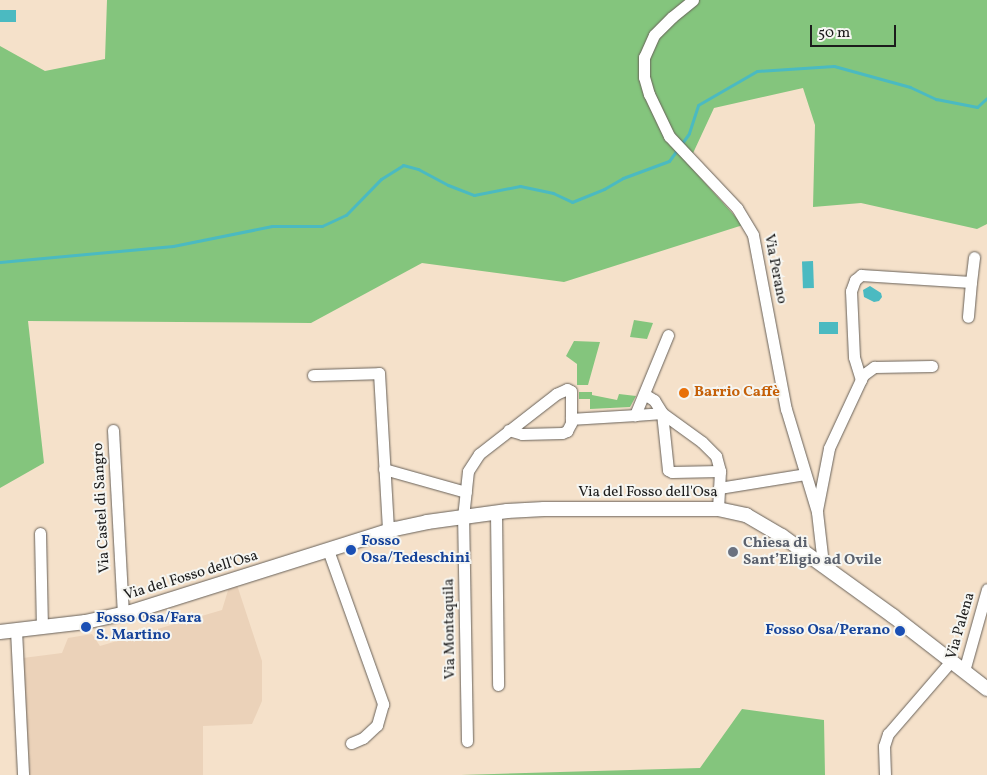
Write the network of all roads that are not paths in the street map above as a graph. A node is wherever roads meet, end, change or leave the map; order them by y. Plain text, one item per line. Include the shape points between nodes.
1 (693, 0) edge
2 (974, 258) dead end
3 (971, 282) junction
4 (968, 317) dead end
5 (668, 336) dead end
6 (932, 366) dead end
7 (312, 375) dead end
8 (860, 380) junction
9 (644, 394) junction
10 (662, 413) junction
11 (635, 415) junction
12 (571, 419) junction
13 (113, 430) dead end
14 (509, 430) junction
15 (384, 469) junction
16 (720, 471) junction
17 (804, 474) junction
18 (719, 488) junction
19 (466, 492) junction
20 (718, 509) junction
21 (496, 512) junction
22 (817, 512) junction
23 (462, 516) junction
24 (388, 531) junction
25 (40, 534) dead end
26 (328, 550) junction
27 (823, 564) junction
28 (987, 589) edge
29 (123, 614) junction
30 (42, 627) junction
31 (16, 630) junction
32 (0, 632) edge
33 (951, 660) junction
34 (964, 671) junction
35 (498, 685) dead end
36 (987, 689) edge
37 (467, 741) dead end
38 (351, 743) dead end
39 (23, 775) edge
40 (885, 775) edge

1 - 17 street, Via Perano via 657,31 646,50 643,72 649,94 667,132 737,208 754,234 786,409
2 - 3 street
3 - 4 street
3 - 8 street via 866,274 858,277 851,294 854,357
5 - 9 street
6 - 8 street via 874,367
7 - 15 street via 379,372
8 - 22 street via 830,444
9 - 10 street via 654,400
9 - 11 street
10 - 11 street
10 - 16 street via 710,450 718,460
10 - 16 street via 668,470
11 - 12 street
12 - 14 street via 569,429 562,434 520,434
12 - 14 street via 572,394 569,389 562,390
13 - 29 street, Via Castel di Sangro
14 - 19 street via 474,459 468,470
15 - 19 street
15 - 24 street
16 - 18 street
17 - 18 street
17 - 22 street, Via Perano
18 - 20 street
19 - 23 street
20 - 21 street, Via del Fosso dell'Osa
20 - 27 street, Via del Fosso dell'Osa via 756,520
21 - 23 street, Via del Fosso dell'Osa
21 - 35 street
22 - 27 street, Via Perano
23 - 24 street, Via del Fosso dell'Osa
23 - 37 street, Via Montaquila
24 - 26 street, Via del Fosso dell'Osa
25 - 30 street
26 - 29 street, Via del Fosso dell'Osa
26 - 38 street via 383,704 377,725 363,738
27 - 33 street, Via del Fosso dell'Osa
28 - 34 street, Via Palena
29 - 30 street, Via del Fosso dell'Osa
30 - 31 street, Via del Fosso dell'Osa
31 - 32 street, Via del Fosso dell'Osa
31 - 39 street
33 - 34 street, Via del Fosso dell'Osa
33 - 40 street via 888,734 884,746
34 - 36 street, Via del Fosso dell'Osa

